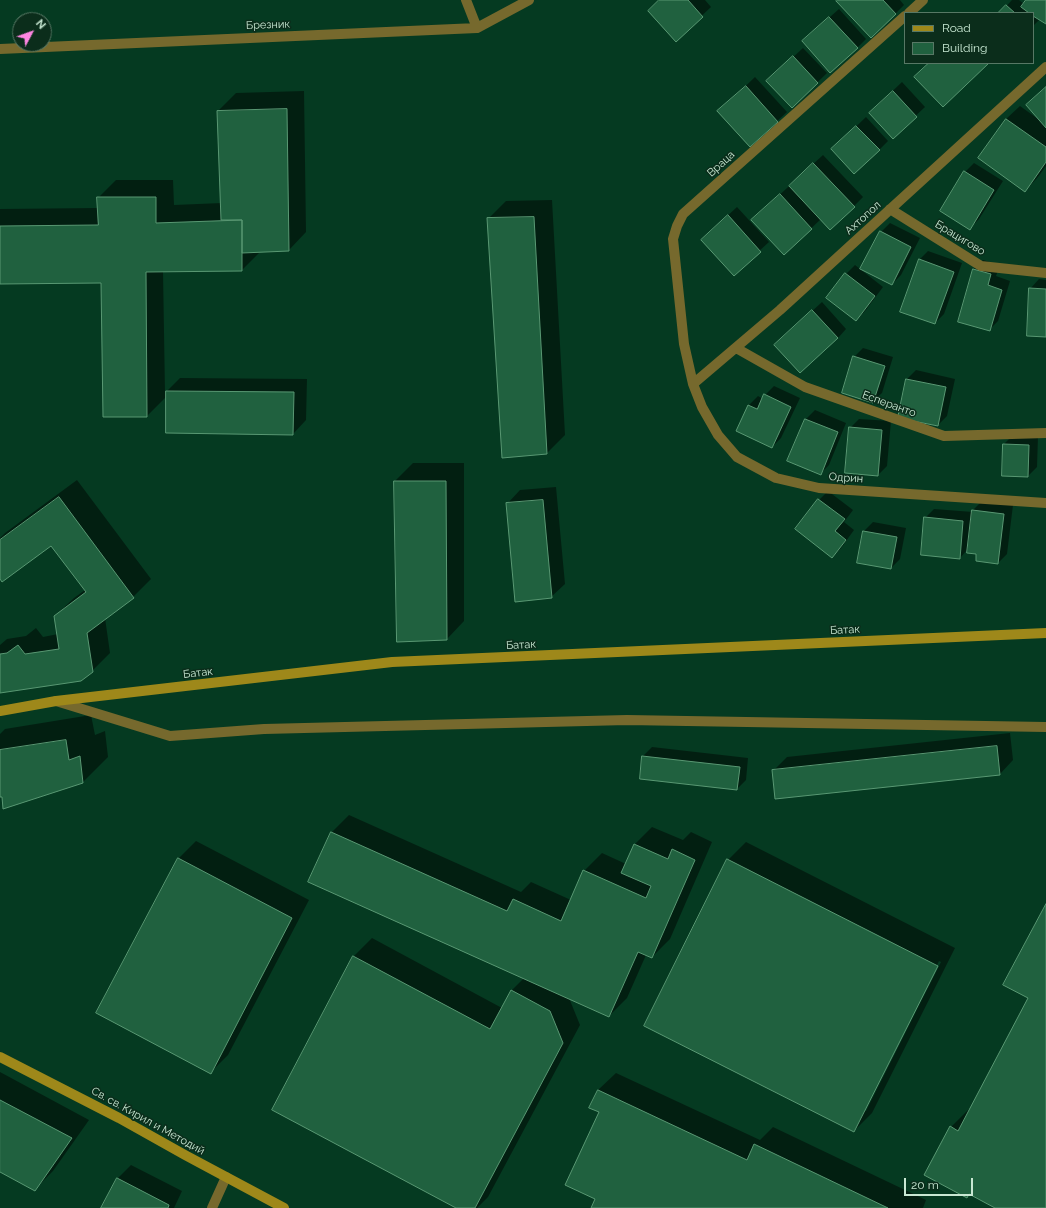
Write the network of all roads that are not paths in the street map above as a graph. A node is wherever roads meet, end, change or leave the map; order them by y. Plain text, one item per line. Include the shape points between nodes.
1 (466, 0) edge
2 (529, 0) edge
3 (923, 0) edge
4 (910, 12) edge
5 (904, 17) edge
6 (477, 28) junction
7 (0, 49) edge
8 (1046, 67) edge
9 (890, 209) junction
10 (1046, 273) edge
11 (736, 348) junction
12 (693, 384) junction
13 (1046, 433) edge
14 (1046, 503) edge
15 (1046, 633) edge
16 (56, 701) junction
17 (0, 711) edge
18 (1046, 727) edge
19 (0, 1057) edge
20 (226, 1177) junction
21 (212, 1208) edge
22 (284, 1208) edge

1 - 6 street
2 - 6 street, Брезник
3 - 4 street
5 - 12 street, Враца via 683,214 673,239 684,344
6 - 7 street, Брезник
8 - 9 street, Ахтопол
9 - 10 street, Брацигово via 981,266
9 - 11 street, Ахтопол
11 - 12 street, Ахтопол
11 - 13 street, Есперанто via 805,387 944,436
12 - 14 street, Одрин via 702,407 718,435 737,458 776,478 819,488
15 - 16 street, Батак via 392,662
16 - 17 street, Батак
16 - 18 street via 170,736 264,729 627,720
19 - 20 street, Св. св. Кирил и Методий
20 - 21 street
20 - 22 street, Св. св. Кирил и Методий

